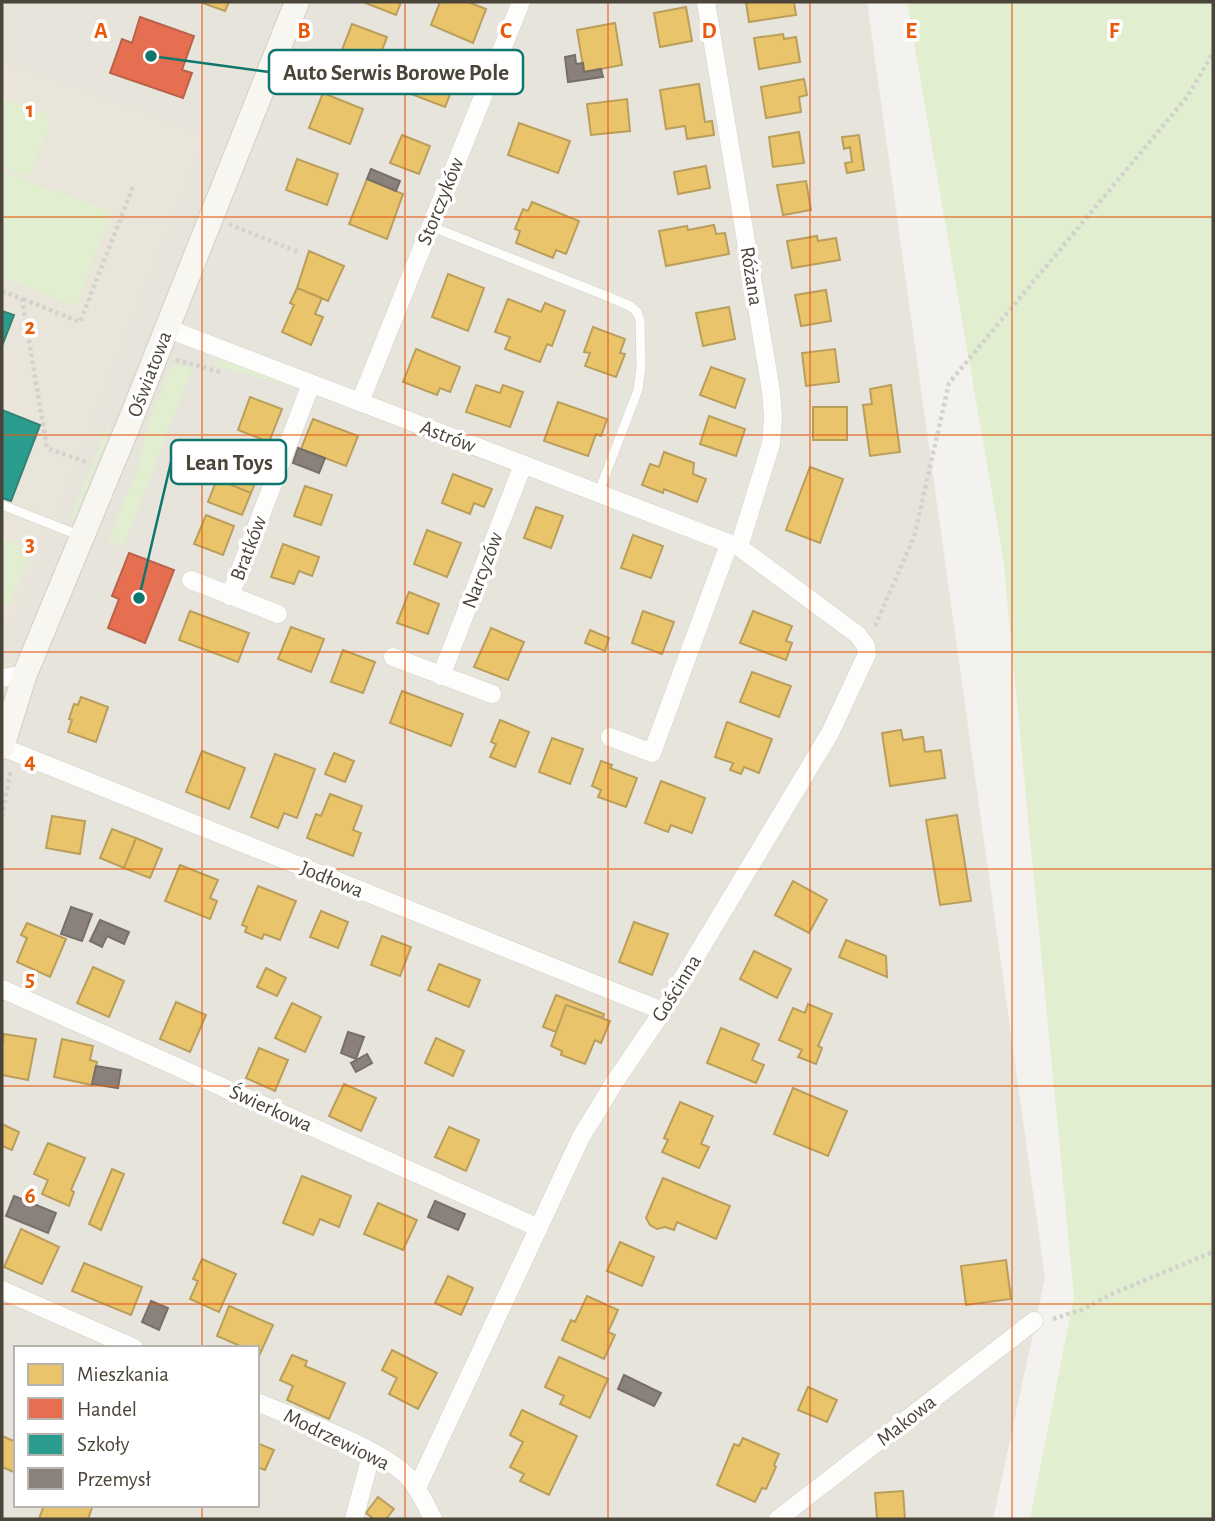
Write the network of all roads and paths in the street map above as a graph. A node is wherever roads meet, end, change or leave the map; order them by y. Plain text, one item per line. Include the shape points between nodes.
1 (297, 2) edge
2 (520, 2) edge
3 (706, 2) edge
4 (1213, 53) edge
5 (134, 184) dead end
6 (229, 224) dead end
7 (430, 226) junction
8 (298, 252) dead end
9 (2, 291) edge
10 (22, 299) junction
11 (166, 328) junction
12 (311, 384) junction
13 (360, 402) junction
14 (89, 463) dead end
15 (523, 465) junction
16 (598, 494) junction
17 (2, 505) edge
18 (83, 536) junction
19 (734, 545) junction
20 (191, 580) dead end
21 (230, 596) junction
22 (278, 614) dead end
23 (866, 646) junction
24 (393, 657) dead end
25 (13, 676) edge
26 (441, 676) junction
27 (492, 694) dead end
28 (610, 737) dead end
29 (2, 747) edge
30 (2, 989) edge
31 (663, 1011) junction
32 (539, 1228) junction
33 (1213, 1252) edge
34 (2, 1290) edge
35 (1034, 1321) joint
36 (129, 1346) edge
37 (259, 1403) edge
38 (372, 1452) junction
39 (417, 1488) junction
40 (354, 1519) edge
41 (433, 1519) edge
42 (778, 1519) edge

1 - 11 street, Oświatowa
2 - 7 street, Storczyków
3 - 19 street, Różana via 773,417 771,444
4 - 23 path via 1187,97 949,383 914,537
5 - 10 path via 80,322
6 - 8 path
7 - 13 street, Storczyków
7 - 16 lane via 637,312 638,390
9 - 10 path
10 - 14 path via 47,448
11 - 12 street, Astrów
11 - 18 street, Oświatowa
12 - 13 street, Astrów
12 - 21 street, Bratków
13 - 15 street, Astrów
15 - 16 street, Astrów
15 - 26 street, Narcyzów
16 - 19 street, Astrów
17 - 18 lane
18 - 25 street, Oświatowa
19 - 23 street via 858,635
19 - 28 street, Różana via 652,753
20 - 21 street, Bratków
21 - 22 street, Bratków
23 - 31 street, Gościnna via 863,664 830,733
24 - 26 street
25 - 29 street, Oświatowa
26 - 27 street
29 - 31 street, Jodłowa
30 - 32 street, Świerkowa
31 - 32 street, Gościnna via 593,1118
32 - 39 street, Gościnna
33 - 35 path via 1081,1310
34 - 36 street
35 - 42 street, Makowa
37 - 38 street, Modrzewiowa
38 - 39 street, Modrzewiowa
38 - 40 street
39 - 41 street, Modrzewiowa

